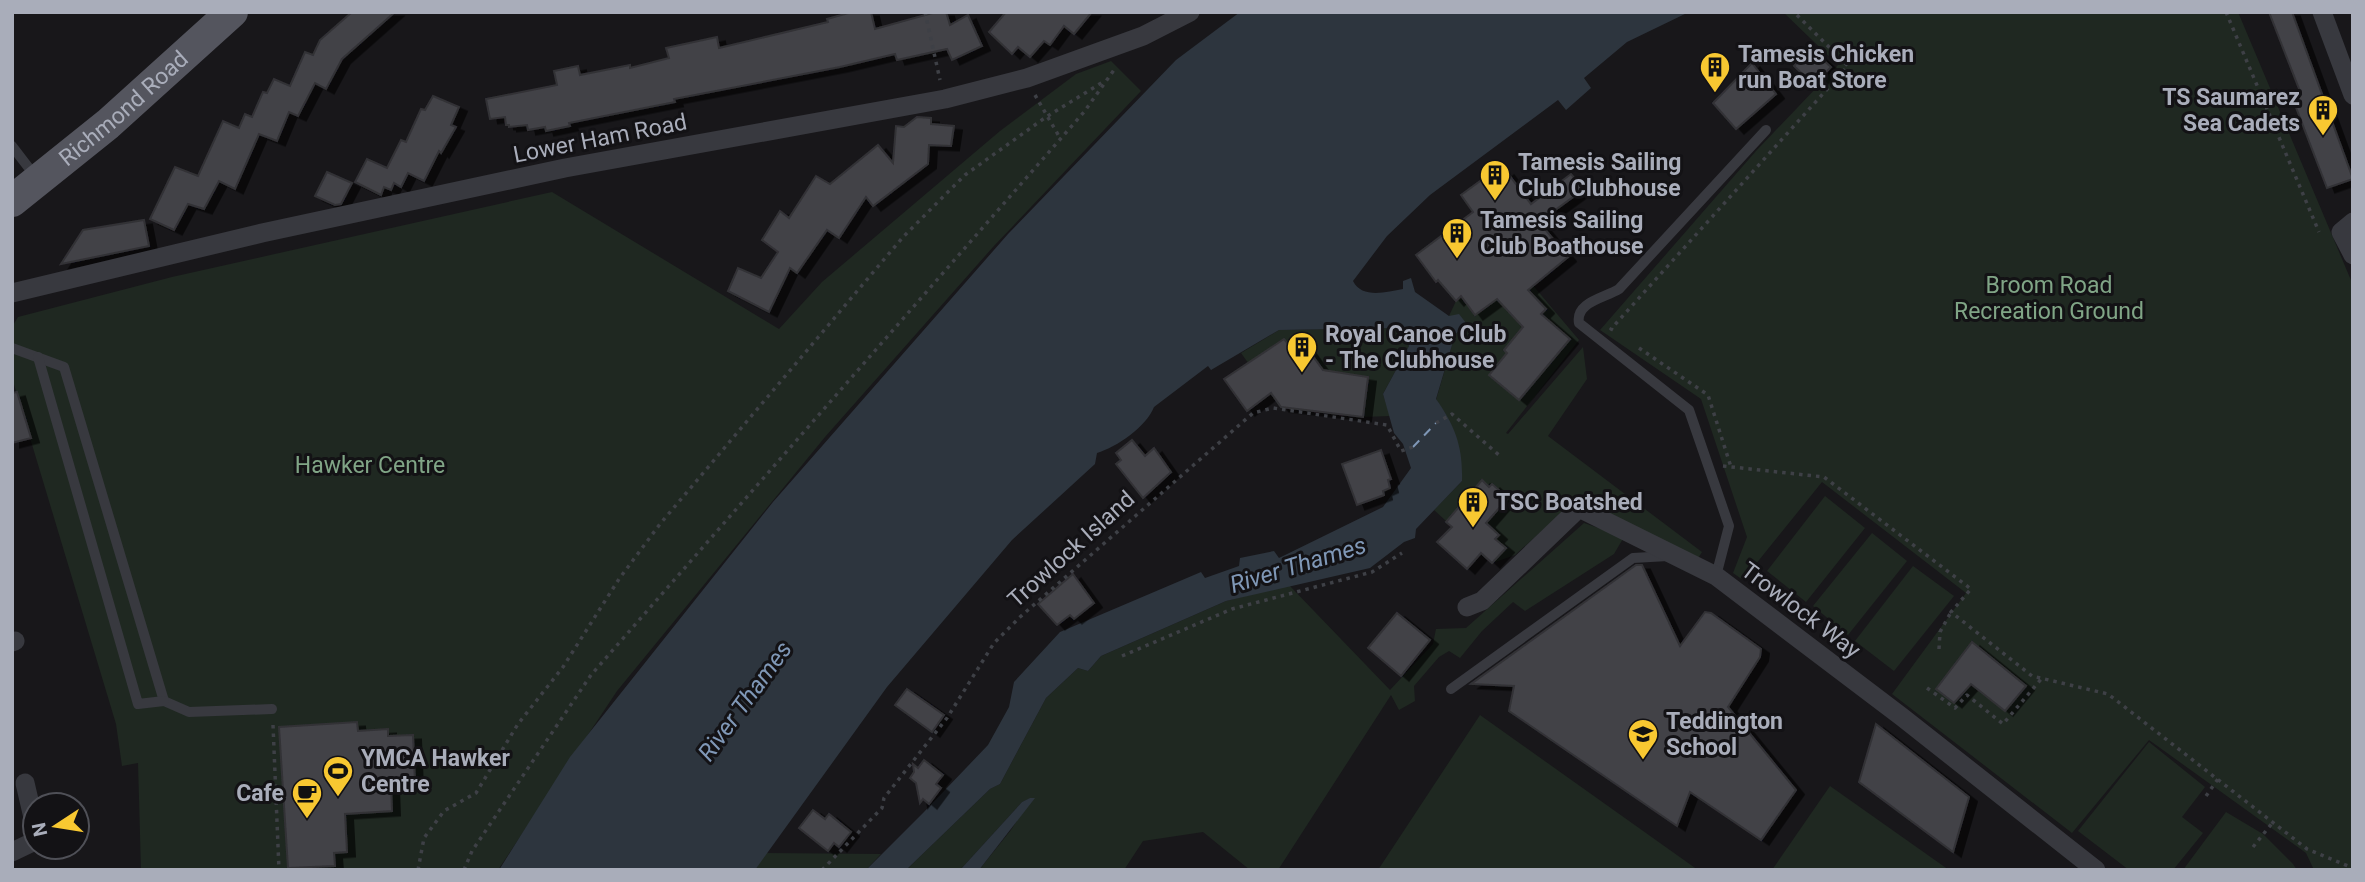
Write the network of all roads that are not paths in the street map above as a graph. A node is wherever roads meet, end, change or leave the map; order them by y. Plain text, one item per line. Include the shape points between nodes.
1 (232, 12) edge
2 (1189, 12) edge
3 (2322, 12) edge
4 (2353, 95) edge
5 (1766, 130) dead end
6 (12, 146) edge
7 (38, 180) junction
8 (12, 201) edge
9 (2353, 222) edge
10 (2353, 255) edge
11 (12, 293) edge
12 (12, 348) edge
13 (38, 357) junction
14 (1674, 555) junction
15 (1716, 576) junction
16 (1467, 607) dead end
17 (1451, 689) dead end
18 (163, 701) junction
19 (272, 709) road end
20 (25, 783) dead end
21 (27, 791) edge
22 (2096, 870) edge

1 - 7 main road, Richmond Road
2 - 11 street, Lower Ham Road via 1143,36 1027,78 945,99 565,168
3 - 4 street
5 - 15 lane via 1619,289 1588,303 1578,317 1579,323 1689,410 1729,526
6 - 7 lane
7 - 8 main road, Richmond Road
9 - 10 street via 2342,232
12 - 13 lane
13 - 18 lane via 64,367
13 - 18 lane via 138,704
14 - 15 street, Trowlock Way
14 - 16 street, Trowlock Way via 1579,508 1482,601
14 - 17 lane via 1633,558
15 - 22 street, Trowlock Way
18 - 19 lane via 189,712
20 - 21 street

